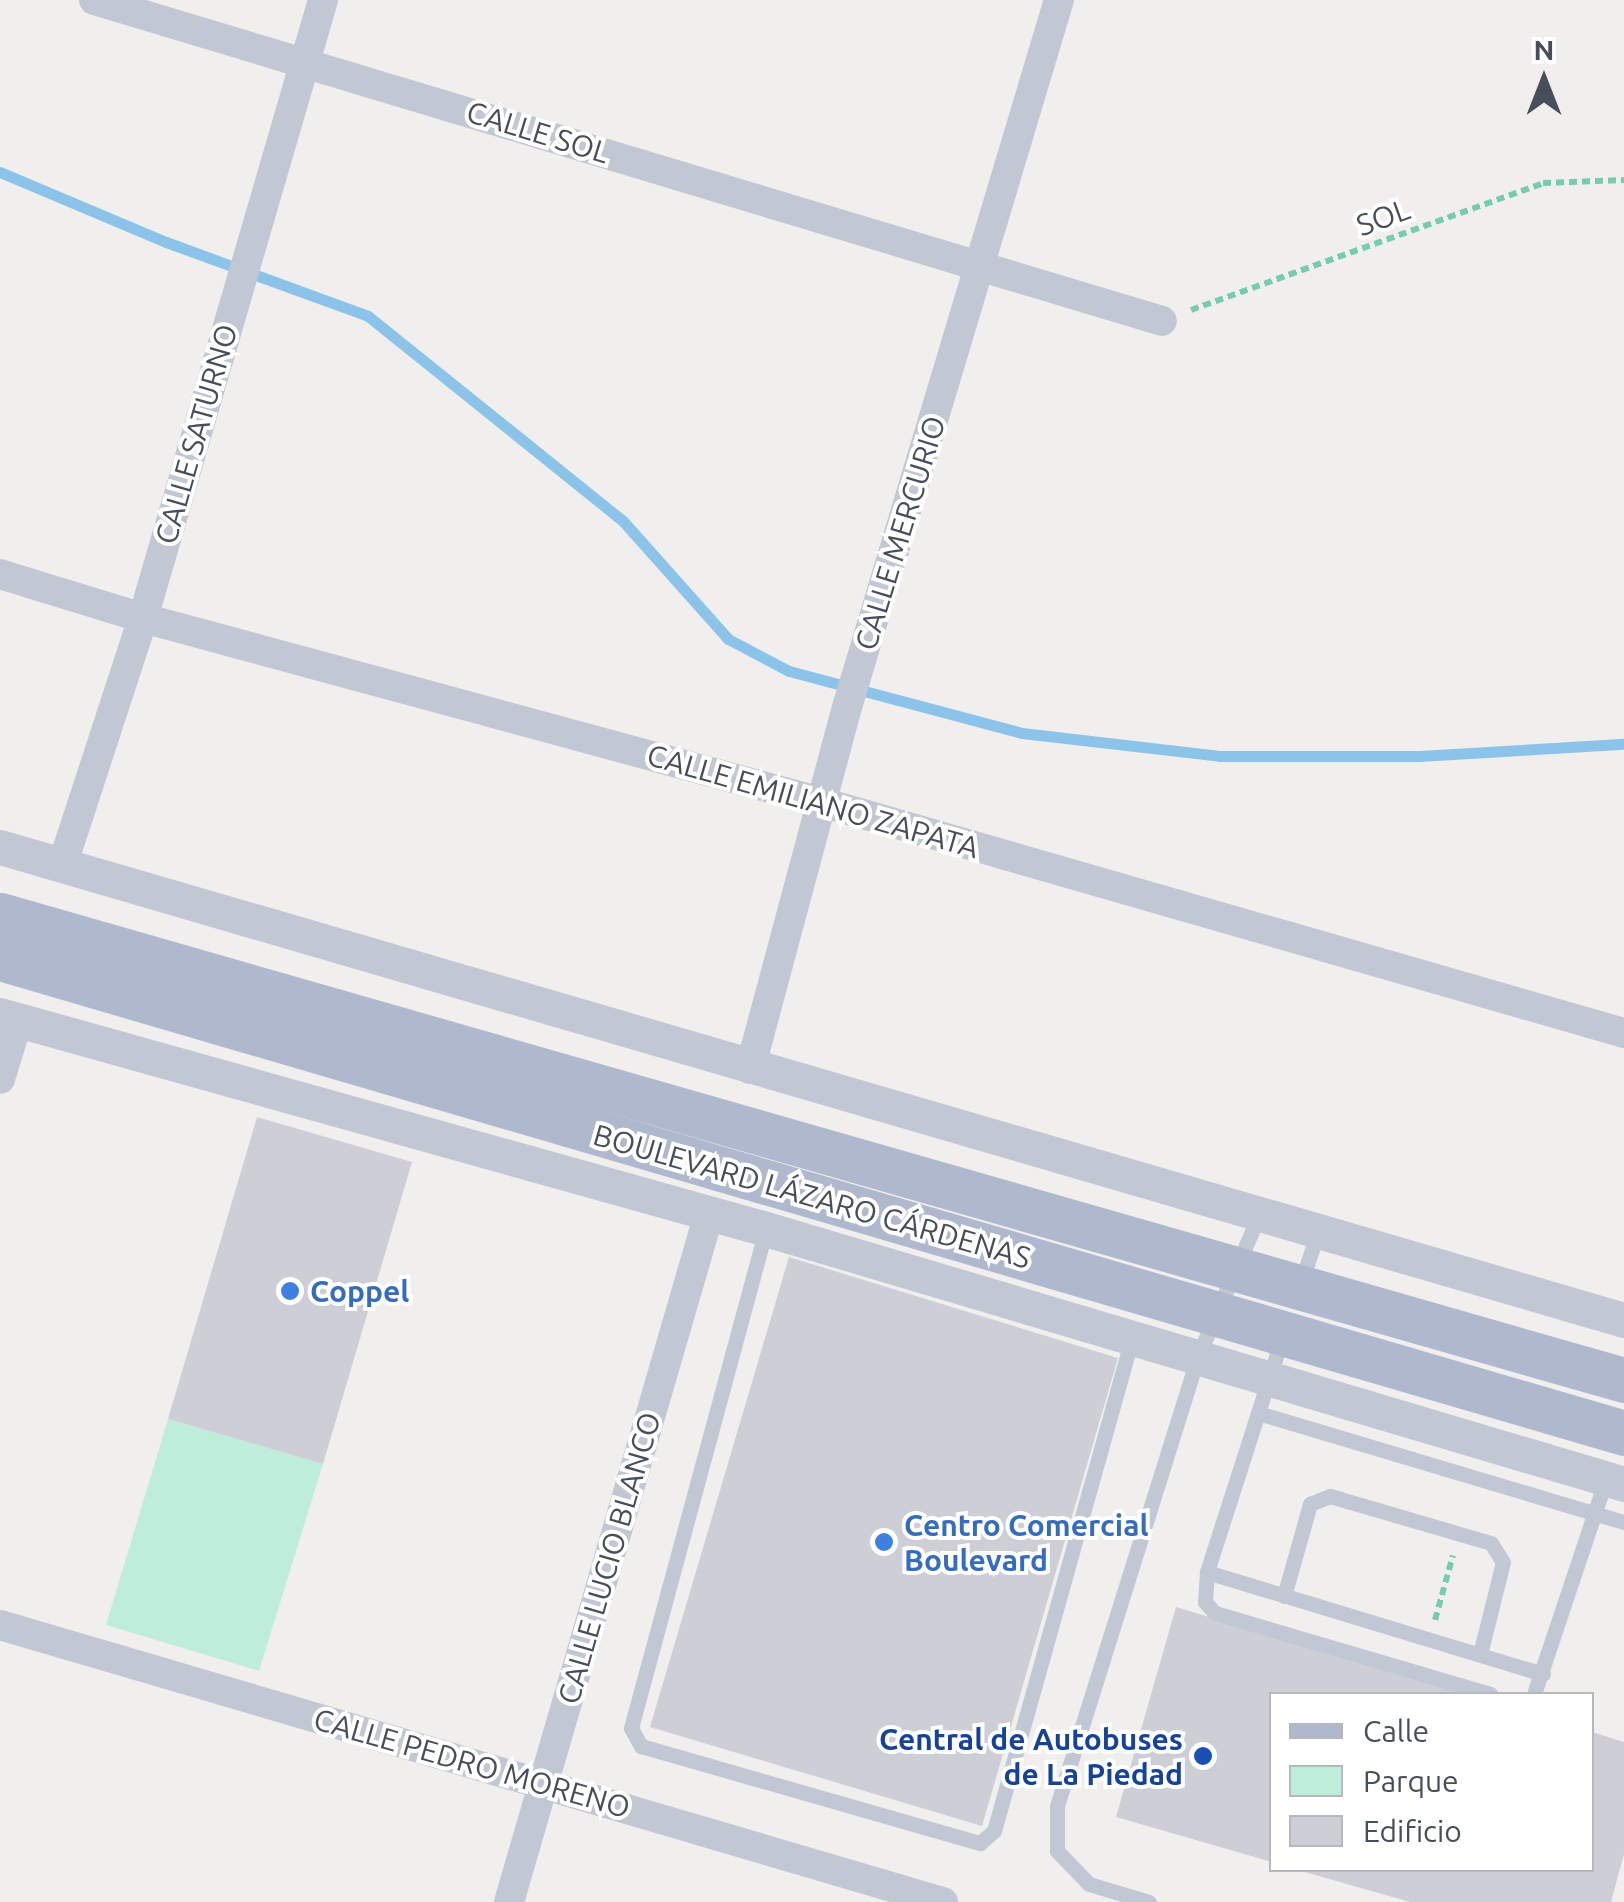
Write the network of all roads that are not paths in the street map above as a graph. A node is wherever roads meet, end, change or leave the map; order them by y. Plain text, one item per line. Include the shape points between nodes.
1 (94, 0) edge
2 (323, 0) edge
3 (1059, 0) edge
4 (305, 61) junction
5 (981, 267) junction
6 (1162, 321) road end
7 (0, 574) edge
8 (143, 618) junction
9 (821, 802) junction
10 (0, 848) edge
11 (62, 866) junction
12 (0, 915) edge
13 (0, 958) edge
14 (9, 1017) edge
15 (1624, 1032) edge
16 (750, 1069) junction
17 (0, 1079) edge
18 (710, 1214) junction
19 (1259, 1215) junction
20 (766, 1230) junction
21 (1318, 1232) junction
22 (1235, 1268) junction
23 (1291, 1310) junction
24 (1216, 1314) junction
25 (1624, 1320) edge
26 (1132, 1338) junction
27 (1198, 1356) junction
28 (1270, 1376) junction
29 (1624, 1380) edge
30 (1258, 1413) junction
31 (1624, 1433) edge
32 (1615, 1482) edge
33 (1595, 1514) junction
34 (1624, 1522) edge
35 (1208, 1572) junction
36 (1284, 1596) junction
37 (0, 1625) edge
38 (1480, 1654) junction
39 (1543, 1674) junction
40 (1483, 1692) edge
41 (1535, 1692) edge
42 (543, 1783) junction
43 (508, 1902) edge
44 (943, 1902) edge
45 (1149, 1902) edge

1 - 4 street, CALLE SOL
2 - 4 street, CALLE SATURNO
3 - 5 street, CALLE MERCURIO
4 - 5 street, CALLE SOL
4 - 8 street, CALLE SATURNO
5 - 6 street, CALLE SOL
5 - 9 street, CALLE MERCURIO
7 - 8 street, CALLE EMILIANO ZAPATA
8 - 9 street, CALLE EMILIANO ZAPATA
8 - 11 street, CALLE SATURNO
9 - 15 street, CALLE EMILIANO ZAPATA
9 - 16 street, CALLE MERCURIO
10 - 11 street
11 - 16 street
12 - 22 main road, BOULEVARD LÁZARO CÁRDENAS
13 - 24 main road, BOULEVARD LÁZARO CÁRDENAS
14 - 17 street
14 - 18 street
16 - 19 street
18 - 20 street
18 - 42 street, CALLE LUCIO BLANCO
19 - 21 street
19 - 22 lane
20 - 26 street
20 - 26 lane via 631,1728 641,1746 980,1844 994,1831
21 - 23 lane
21 - 25 street
22 - 23 main road, BOULEVARD LÁZARO CÁRDENAS
22 - 24 lane
23 - 24 main road, BOULEVARD LÁZARO CÁRDENAS
23 - 28 lane
23 - 29 main road, BOULEVARD LÁZARO CÁRDENAS
23 - 31 main road, BOULEVARD LÁZARO CÁRDENAS
24 - 27 lane
26 - 27 street
27 - 28 street
27 - 45 lane via 1058,1806 1058,1851 1089,1884
28 - 30 lane
28 - 32 street
30 - 33 lane
30 - 35 lane
32 - 33 lane
33 - 34 lane
33 - 39 lane
35 - 36 lane
35 - 40 lane via 1205,1602 1215,1613
36 - 38 lane
36 - 38 lane via 1310,1504 1330,1496 1491,1543 1503,1562
37 - 42 street, CALLE PEDRO MORENO
38 - 39 lane
39 - 41 lane
42 - 43 street, CALLE LUCIO BLANCO
42 - 44 street, CALLE PEDRO MORENO

